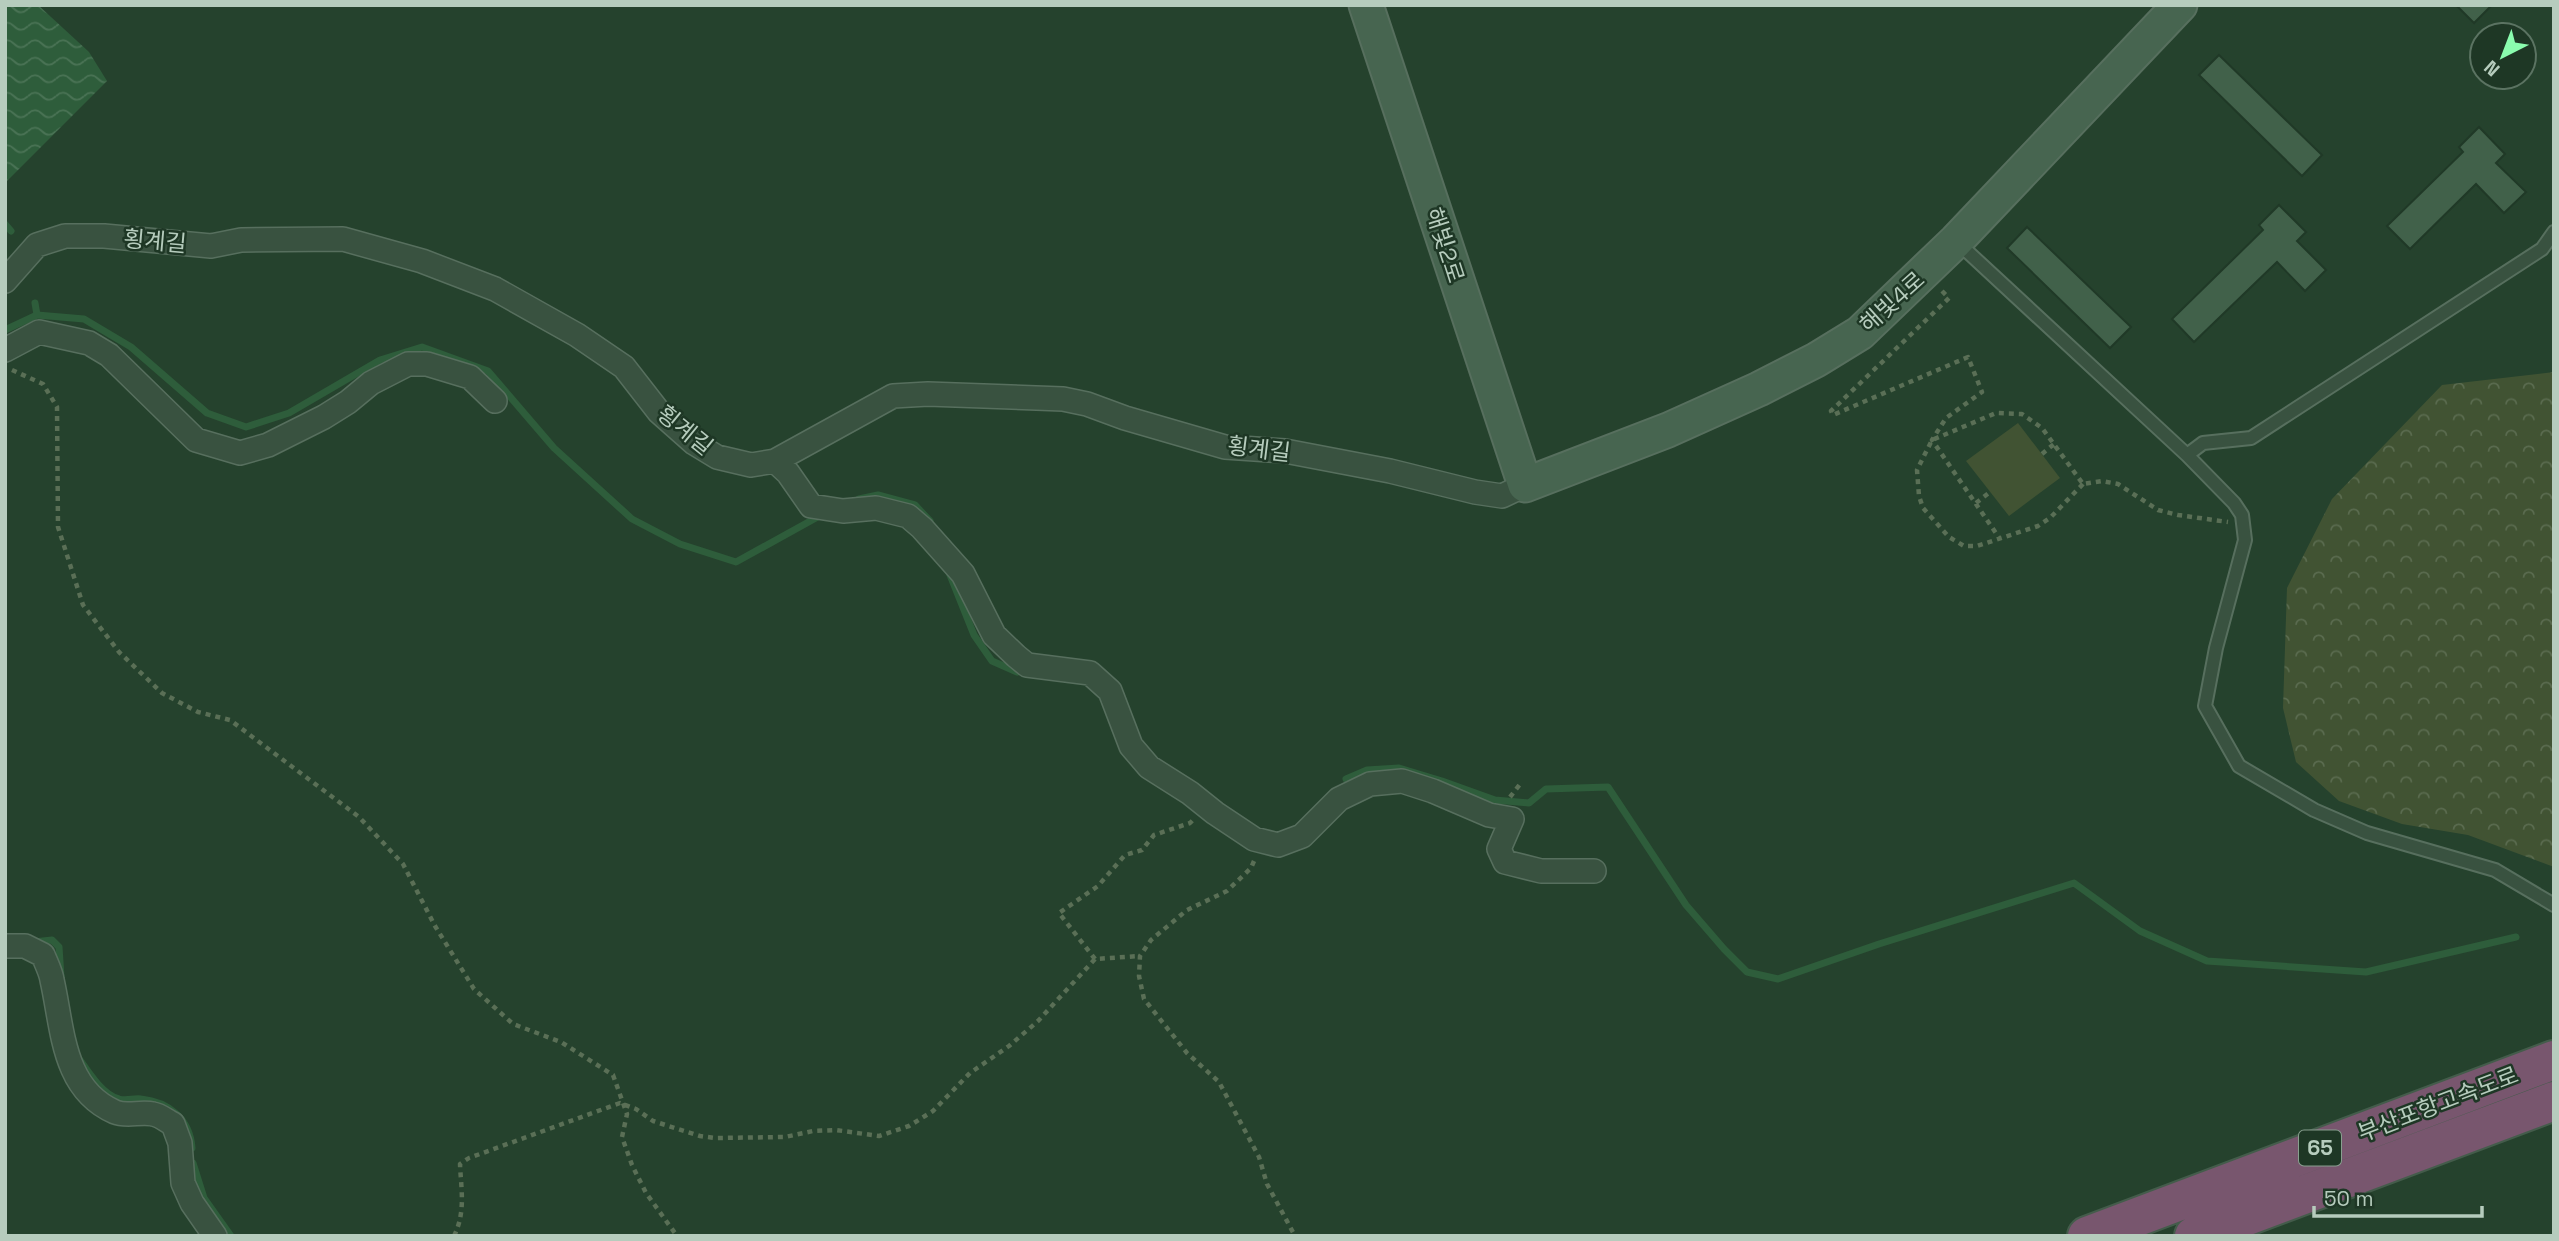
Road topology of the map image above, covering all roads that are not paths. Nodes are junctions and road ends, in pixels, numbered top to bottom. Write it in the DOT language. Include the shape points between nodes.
graph roads {
  1 [pos="1366,5"];
  2 [pos="2180,5"];
  3 [pos="2554,232"];
  4 [pos="1956,241"];
  5 [pos="5,281"];
  6 [pos="5,350"];
  7 [pos="495,401"];
  8 [pos="2187,455"];
  9 [pos="775,461"];
  10 [pos="1525,485"];
  11 [pos="1594,871"];
  12 [pos="2554,905"];
  13 [pos="5,946"];
  14 [pos="2554,1060"];
  15 [pos="2554,1101"];
  16 [pos="215,1236"];
  17 [pos="2087,1236"];
  18 [pos="2194,1236"];
  1 -- 10 [label="street, 해빛2로"];
  2 -- 4 [label="street, 해빛4로"];
  3 -- 8 [label="lane" via="2542,249 2251,438 2203,443"];
  4 -- 8 [label="lane"];
  4 -- 10 [label="street, 해빛4로" via="1860,332 1816,360 1668,430"];
  5 -- 9 [label="street, 횡계길" via="37,245 65,236 211,246 241,240 343,239 422,261 495,289 624,367 659,412 694,443 717,457 751,465"];
  6 -- 7 [label="street" via="40,332 89,343 109,355 196,440 240,453 268,445 324,417 371,383 408,364 427,364 471,377"];
  8 -- 12 [label="lane" via="2242,515 2245,540 2205,706 2239,766 2345,824 2495,870"];
  9 -- 10 [label="street, 횡계길" via="894,396 928,394 1063,399 1225,447 1284,451 1502,496"];
  9 -- 11 [label="street" via="811,506 876,508 908,516 963,574 1001,642 1027,665 1090,673 1110,691 1131,746 1149,767 1254,839 1278,845 1302,836 1339,799 1370,784 1402,781 1489,815 1512,819 1499,849 1505,862 1541,871"];
  13 -- 16 [label="street" via="25,946 43,955 70,1066 91,1094 117,1113 154,1114 173,1124 180,1143 183,1183"];
  14 -- 17 [label="highway, 부산포항고속도로 / 65"];
  15 -- 18 [label="highway, 부산포항고속도로 / 65"];
}
